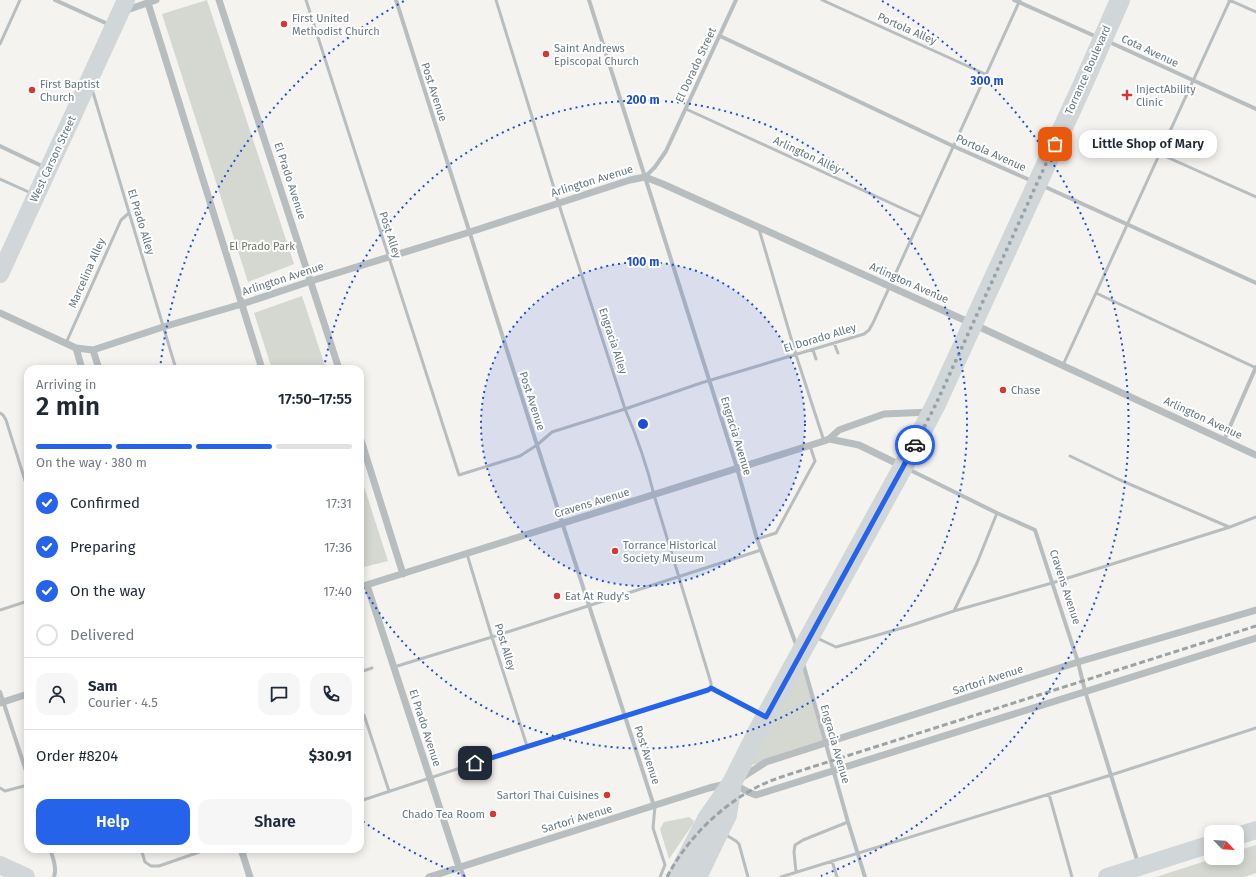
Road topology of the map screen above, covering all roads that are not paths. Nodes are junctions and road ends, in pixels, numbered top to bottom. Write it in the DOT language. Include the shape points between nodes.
graph roads {
  1 [pos="20,0"];
  2 [pos="55,0"];
  3 [pos="156,0"];
  4 [pos="219,0"];
  5 [pos="306,0"];
  6 [pos="396,0"];
  7 [pos="496,0"];
  8 [pos="589,0"];
  9 [pos="736,0"];
  10 [pos="822,0"];
  11 [pos="1014,0"];
  12 [pos="1120,0"];
  13 [pos="1230,0"];
  14 [pos="1019,1"];
  15 [pos="148,3"];
  16 [pos="120,12"];
  17 [pos="1256,12"];
  18 [pos="720,36"];
  19 [pos="1103,39"];
  20 [pos="0,44"];
  21 [pos="986,74"];
  22 [pos="89,79"];
  23 [pos="1193,81"];
  24 [pos="686,109"];
  25 [pos="1256,110"];
  26 [pos="0,146"];
  27 [pos="953,146"];
  28 [pos="1160,154"];
  29 [pos="48,169"];
  30 [pos="645,177"];
  31 [pos="0,179"];
  32 [pos="1036,183"];
  33 [pos="36,195"];
  34 [pos="1256,197"];
  35 [pos="559,203"];
  36 [pos="129,213"];
  37 [pos="921,217"];
  38 [pos="1128,224"];
  39 [pos="758,227"];
  40 [pos="470,232"];
  41 [pos="388,258"];
  42 [pos="0,274"];
  43 [pos="311,281"];
  44 [pos="1256,283"];
  45 [pos="890,286"];
  46 [pos="1096,293"];
  47 [pos="242,304"];
  48 [pos="0,313"];
  49 [pos="973,324"];
  50 [pos="163,328"];
  51 [pos="66,343"];
  52 [pos="834,343"];
  53 [pos="76,348"];
  54 [pos="93,350"];
  55 [pos="813,350"];
  56 [pos="838,353"];
  57 [pos="796,355"];
  58 [pos="816,359"];
  59 [pos="81,365"];
  60 [pos="98,365"];
  61 [pos="175,365"];
  62 [pos="261,365"];
  63 [pos="338,365"];
  64 [pos="1063,365"];
  65 [pos="1256,367"];
  66 [pos="709,381"];
  67 [pos="625,409"];
  68 [pos="932,412"];
  69 [pos="0,413"];
  70 [pos="827,440"];
  71 [pos="1224,440"];
  72 [pos="537,445"];
  73 [pos="810,446"];
  74 [pos="364,450"];
  75 [pos="1256,454"];
  76 [pos="1070,456"];
  77 [pos="903,467"];
  78 [pos="737,468"];
  79 [pos="459,475"];
  80 [pos="24,477"];
  81 [pos="654,495"];
  82 [pos="998,514"];
  83 [pos="1256,517"];
  84 [pos="562,524"];
  85 [pos="1230,527"];
  86 [pos="758,539"];
  87 [pos="761,550"];
  88 [pos="467,554"];
  89 [pos="403,574"];
  90 [pos="678,576"];
  91 [pos="1052,583"];
  92 [pos="364,586"];
  93 [pos="364,589"];
  94 [pos="24,602"];
  95 [pos="589,606"];
  96 [pos="0,610"];
  97 [pos="1256,610"];
  98 [pos="954,611"];
  99 [pos="810,635"];
  100 [pos="492,637"];
  101 [pos="1256,638"];
  102 [pos="800,654"];
  103 [pos="1078,662"];
  104 [pos="394,667"];
  105 [pos="372,668"];
  106 [pos="364,671"];
  107 [pos="711,688"];
  108 [pos="1085,691"];
  109 [pos="0,692"];
  110 [pos="24,695"];
  111 [pos="2,702"];
  112 [pos="364,715"];
  113 [pos="625,716"];
  114 [pos="766,717"];
  115 [pos="1256,728"];
  116 [pos="825,744"];
  117 [pos="527,746"];
  118 [pos="24,765"];
  119 [pos="834,771"];
  120 [pos="1111,775"];
  121 [pos="430,778"];
  122 [pos="732,783"];
  123 [pos="24,786"];
  124 [pos="0,788"];
  125 [pos="389,791"];
  126 [pos="1049,794"];
  127 [pos="364,800"];
  128 [pos="655,806"];
  129 [pos="848,822"];
  130 [pos="1256,830"];
  131 [pos="719,832"];
  132 [pos="1244,834"];
  133 [pos="1204,846"];
  134 [pos="51,853"];
  135 [pos="142,853"];
  136 [pos="196,853"];
  137 [pos="242,853"];
  138 [pos="858,853"];
  139 [pos="832,861"];
  140 [pos="0,865"];
  141 [pos="459,867"];
  142 [pos="1139,867"];
  143 [pos="796,872"];
  144 [pos="26,877"];
  145 [pos="54,877"];
  146 [pos="250,877"];
  147 [pos="429,877"];
  148 [pos="464,877"];
  149 [pos="660,877"];
  150 [pos="677,877"];
  151 [pos="697,877"];
  152 [pos="748,877"];
  153 [pos="781,877"];
  154 [pos="837,877"];
  155 [pos="865,877"];
  156 [pos="1072,877"];
  157 [pos="1107,877"];
  1 -- 20 [label="lane"];
  2 -- 16 [label="street"];
  3 -- 15 [label="street"];
  4 -- 43 [label="street, El Prado Avenue"];
  5 -- 41 [label="lane, Post Alley"];
  6 -- 40 [label="street, Post Avenue"];
  7 -- 35 [label="lane, Engracia Alley"];
  8 -- 30 [label="street, Engracia Avenue"];
  9 -- 18 [label="street, El Dorado Street"];
  10 -- 21 [label="lane, Portola Alley"];
  11 -- 14 [label="street, Cota Avenue"];
  12 -- 19 [label="main road, Torrance Boulevard"];
  13 -- 17 [label="lane"];
  13 -- 23 [label="lane"];
  14 -- 19 [label="street, Cota Avenue"];
  14 -- 21 [label="lane, El Dorado Alley"];
  15 -- 16 [label="street"];
  15 -- 47 [label="street"];
  16 -- 22 [label="main road, West Carson Street"];
  18 -- 24 [label="street, El Dorado Street"];
  18 -- 27 [label="street, Portola Avenue"];
  19 -- 23 [label="street, Cota Avenue"];
  19 -- 32 [label="main road, Torrance Boulevard"];
  21 -- 27 [label="lane, El Dorado Alley"];
  22 -- 29 [label="main road, West Carson Street"];
  22 -- 36 [label="lane, El Prado Alley"];
  23 -- 25 [label="street, Cota Avenue"];
  23 -- 28 [label="lane"];
  24 -- 30 [label="street, El Dorado Street" via="666,151 656,167"];
  24 -- 37 [label="lane, Arlington Alley"];
  26 -- 29 [label="street"];
  27 -- 32 [label="street, Portola Avenue"];
  27 -- 37 [label="lane, El Dorado Alley"];
  28 -- 34 [label="lane"];
  28 -- 38 [label="lane"];
  29 -- 33 [label="main road, West Carson Street"];
  30 -- 35 [label="street, Arlington Avenue"];
  30 -- 39 [label="street, Arlington Avenue"];
  30 -- 66 [label="street, Engracia Avenue"];
  31 -- 33 [label="lane"];
  32 -- 38 [label="street, Portola Avenue"];
  32 -- 49 [label="main road, Torrance Boulevard"];
  33 -- 42 [label="main road, West Carson Street"];
  35 -- 40 [label="street, Arlington Avenue"];
  35 -- 67 [label="lane, Engracia Alley"];
  36 -- 50 [label="lane, El Prado Alley"];
  36 -- 51 [label="lane, Marcelina Alley" via="121,220"];
  37 -- 45 [label="lane, El Dorado Alley"];
  38 -- 44 [label="street, Portola Avenue"];
  38 -- 46 [label="lane"];
  39 -- 45 [label="street, Arlington Avenue"];
  39 -- 57 [label="lane"];
  40 -- 41 [label="street, Arlington Avenue"];
  40 -- 72 [label="street, Post Avenue"];
  41 -- 43 [label="street, Arlington Avenue"];
  41 -- 79 [label="lane, Post Alley"];
  43 -- 47 [label="street, Arlington Avenue"];
  43 -- 63 [label="street, El Prado Avenue"];
  45 -- 49 [label="street, Arlington Avenue"];
  45 -- 52 [label="lane, El Dorado Alley" via="869,330 864,334"];
  46 -- 64 [label="lane"];
  46 -- 65 [label="lane"];
  47 -- 50 [label="street, Arlington Avenue"];
  47 -- 62 [label="street"];
  48 -- 51 [label="street, Arlington Avenue"];
  49 -- 64 [label="street, Arlington Avenue"];
  49 -- 68 [label="main road, Torrance Boulevard"];
  50 -- 54 [label="street, Arlington Avenue"];
  50 -- 61 [label="lane, El Prado Alley"];
  51 -- 53 [label="street, Arlington Avenue"];
  52 -- 55 [label="lane, El Dorado Alley"];
  52 -- 56 [label="lane"];
  53 -- 54 [label="street, Arlington Avenue"];
  53 -- 59 [label="street"];
  54 -- 60 [label="street"];
  55 -- 57 [label="lane, El Dorado Alley"];
  55 -- 58 [label="lane"];
  57 -- 66 [label="lane, El Dorado Alley"];
  57 -- 70 [label="lane"];
  64 -- 71 [label="street, Arlington Avenue"];
  65 -- 71 [label="street"];
  66 -- 67 [label="lane, El Dorado Alley"];
  66 -- 78 [label="street, Engracia Avenue"];
  67 -- 72 [label="lane, El Dorado Alley" via="550,433"];
  67 -- 81 [label="lane, Engracia Alley"];
  68 -- 70 [label="street, Cravens Avenue" via="884,414 839,430"];
  68 -- 77 [label="main road, Torrance Boulevard"];
  69 -- 80 [label="lane" via="6,420"];
  70 -- 73 [label="street, Cravens Avenue"];
  70 -- 77 [label="street, Cravens Avenue" via="859,445"];
  71 -- 75 [label="street, Arlington Avenue"];
  72 -- 79 [label="lane, El Dorado Alley" via="520,456"];
  72 -- 84 [label="street, Post Avenue"];
  73 -- 78 [label="street, Cravens Avenue"];
  73 -- 86 [label="lane" via="815,461 776,533"];
  74 -- 89 [label="street"];
  76 -- 85 [label="lane"];
  77 -- 82 [label="street, Cravens Avenue"];
  77 -- 99 [label="main road, Torrance Boulevard"];
  78 -- 81 [label="street, Cravens Avenue"];
  78 -- 86 [label="street, Engracia Avenue"];
  81 -- 84 [label="street, Cravens Avenue"];
  81 -- 90 [label="lane, Engracia Alley"];
  82 -- 91 [label="street, Cravens Avenue" via="1035,530"];
  82 -- 98 [label="lane"];
  83 -- 85 [label="lane"];
  84 -- 88 [label="street, Cravens Avenue"];
  84 -- 95 [label="street, Post Avenue"];
  85 -- 91 [label="lane"];
  86 -- 87 [label="street, Engracia Avenue"];
  87 -- 90 [label="lane"];
  87 -- 102 [label="street, Engracia Avenue"];
  88 -- 89 [label="street, Cravens Avenue"];
  88 -- 100 [label="lane, Post Alley"];
  89 -- 92 [label="street, Cravens Avenue"];
  90 -- 95 [label="lane"];
  90 -- 107 [label="lane, Engracia Alley"];
  91 -- 98 [label="lane"];
  91 -- 103 [label="street, Cravens Avenue"];
  93 -- 104 [label="street, El Prado Avenue"];
  94 -- 96 [label="lane"];
  95 -- 100 [label="lane"];
  95 -- 113 [label="street, Post Avenue"];
  97 -- 103 [label="street, Sartori Avenue"];
  98 -- 99 [label="lane" via="836,647"];
  99 -- 102 [label="main road, Torrance Boulevard"];
  100 -- 104 [label="lane"];
  100 -- 117 [label="lane, Post Alley"];
  101 -- 108 [label="street"];
  102 -- 114 [label="main road, Torrance Boulevard"];
  102 -- 116 [label="street, Engracia Avenue"];
  103 -- 108 [label="street, Cravens Avenue"];
  103 -- 116 [label="street, Sartori Avenue"];
  104 -- 121 [label="street, El Prado Avenue"];
  105 -- 106 [label="lane"];
  107 -- 113 [label="lane"];
  107 -- 114 [label="lane"];
  108 -- 119 [label="street"];
  108 -- 120 [label="street, Cravens Avenue"];
  109 -- 111 [label="street"];
  110 -- 111 [label="street"];
  111 -- 118 [label="street"];
  112 -- 125 [label="lane"];
  113 -- 117 [label="lane"];
  113 -- 128 [label="street, Post Avenue"];
  114 -- 122 [label="main road, Torrance Boulevard"];
  115 -- 120 [label="lane"];
  116 -- 119 [label="street, Engracia Avenue"];
  116 -- 122 [label="street, Sartori Avenue" via="766,762"];
  117 -- 121 [label="lane"];
  119 -- 122 [label="street" via="756,795"];
  119 -- 129 [label="street, Engracia Avenue"];
  120 -- 126 [label="lane"];
  120 -- 142 [label="street, Cravens Avenue"];
  121 -- 125 [label="lane"];
  121 -- 141 [label="street, El Prado Avenue"];
  122 -- 128 [label="street, Sartori Avenue"];
  122 -- 131 [label="main road, Torrance Boulevard" via="727,815"];
  122 -- 150 [label="main road, Torrance Boulevard" via="707,819"];
  123 -- 124 [label="lane" via="5,791"];
  125 -- 127 [label="lane"];
  126 -- 138 [label="lane"];
  126 -- 156 [label="lane"];
  128 -- 141 [label="street, Sartori Avenue"];
  128 -- 149 [label="lane" via="653,828 664,865"];
  129 -- 138 [label="street, Engracia Avenue"];
  129 -- 143 [label="lane" via="795,844"];
  130 -- 132 [label="main road"];
  131 -- 151 [label="main road, Torrance Boulevard"];
  131 -- 152 [label="lane" via="739,844"];
  133 -- 142 [label="main road"];
  134 -- 145 [label="street"];
  135 -- 136 [label="lane" via="145,862 151,866"];
  137 -- 146 [label="street"];
  138 -- 139 [label="lane"];
  138 -- 155 [label="street, Engracia Avenue"];
  139 -- 143 [label="lane"];
  139 -- 154 [label="lane"];
  140 -- 144 [label="main road"];
  141 -- 147 [label="street, Sartori Avenue"];
  141 -- 148 [label="street, El Prado Avenue"];
  142 -- 157 [label="main road"];
  143 -- 153 [label="lane"];
}
